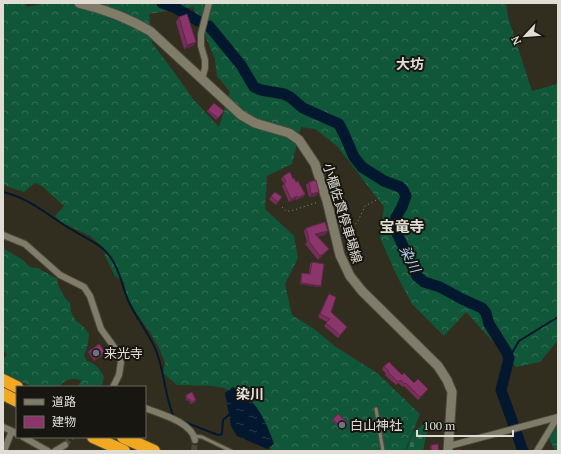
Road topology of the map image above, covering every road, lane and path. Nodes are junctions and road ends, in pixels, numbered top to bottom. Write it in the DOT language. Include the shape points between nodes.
graph roads {
  1 [pos="79,3"];
  2 [pos="209,3"];
  3 [pos="202,79"];
  4 [pos="380,198"];
  5 [pos="327,201"];
  6 [pos="282,207"];
  7 [pos="334,226"];
  8 [pos="3,236"];
  9 [pos="3,380"];
  10 [pos="16,386"];
  11 [pos="114,386"];
  12 [pos="3,394"];
  13 [pos="16,400"];
  14 [pos="146,408"];
  15 [pos="376,409"];
  16 [pos="557,418"];
  17 [pos="3,427"];
  18 [pos="16,433"];
  19 [pos="25,438"];
  20 [pos="94,438"];
  21 [pos="125,438"];
  22 [pos="195,438"];
  23 [pos="65,445"];
  24 [pos="448,448"];
  25 [pos="4,451"];
  26 [pos="48,451"];
  27 [pos="55,451"];
  28 [pos="124,451"];
  29 [pos="154,451"];
  30 [pos="231,451"];
  31 [pos="383,451"];
  32 [pos="537,451"];
  1 -- 3 [label="main road, 小櫃佐貫停車場線" via="100,8 150,32"];
  2 -- 3 [label="street" via="201,34 205,60"];
  3 -- 5 [label="main road, 小櫃佐貫停車場線" via="241,115 255,123 289,133 299,140 315,164"];
  4 -- 7 [label="path" via="365,206 357,223 352,226"];
  5 -- 6 [label="path" via="291,211 286,211"];
  5 -- 7 [label="main road, 小櫃佐貫停車場線"];
  7 -- 24 [label="main road, 小櫃佐貫停車場線" via="340,255 350,276 438,366 447,380 452,392"];
  8 -- 11 [label="street" via="25,244 60,275 84,287 90,296 101,329 117,351 121,362"];
  9 -- 10 [label="highway"];
  12 -- 13 [label="highway"];
  14 -- 22 [label="street" via="184,425"];
  15 -- 31 [label="lane"];
  16 -- 24 [label="street"];
  16 -- 32 [label="street"];
  17 -- 18 [label="street"];
  18 -- 25 [label="street" via="11,433"];
  19 -- 26 [label="street"];
  20 -- 28 [label="highway"];
  21 -- 29 [label="highway"];
  22 -- 30 [label="lane" via="202,437"];
  23 -- 27 [label="street"];
}
